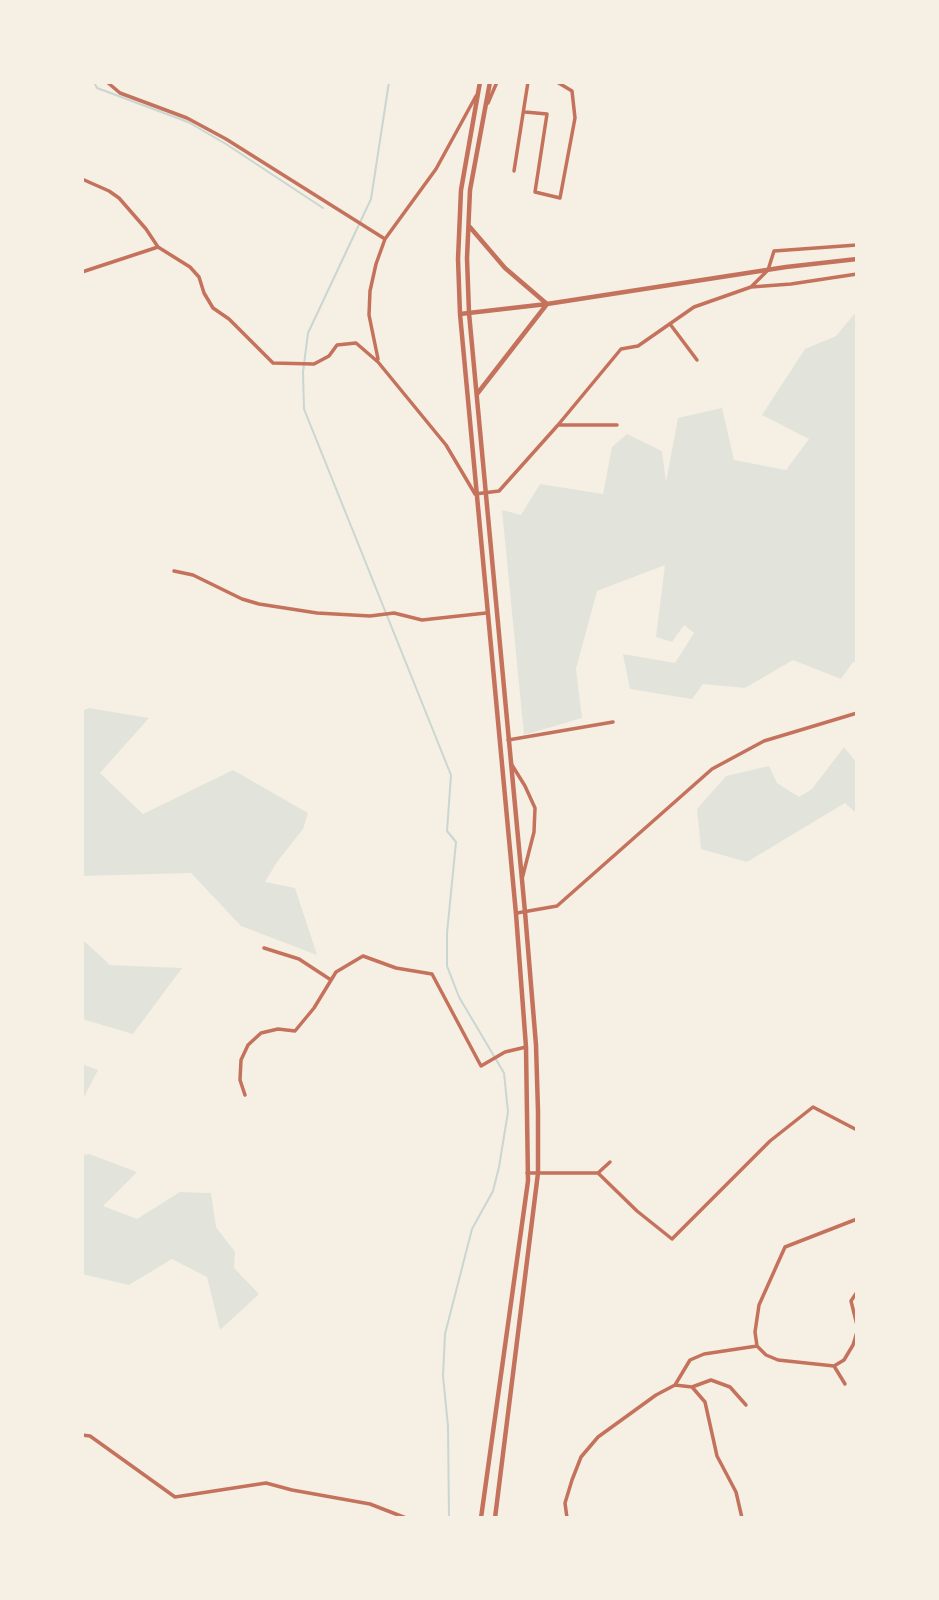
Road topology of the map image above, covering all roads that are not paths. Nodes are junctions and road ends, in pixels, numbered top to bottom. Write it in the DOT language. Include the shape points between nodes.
graph roads {
  1 [pos="107,82"];
  2 [pos="480,82"];
  3 [pos="490,82"];
  4 [pos="497,82"];
  5 [pos="528,82"];
  6 [pos="557,82"];
  7 [pos="477,95"];
  8 [pos="485,108"];
  9 [pos="525,112"];
  10 [pos="514,171"];
  11 [pos="82,179"];
  12 [pos="468,226"];
  13 [pos="385,239"];
  14 [pos="857,245"];
  15 [pos="158,247"];
  16 [pos="857,259"];
  17 [pos="768,270"];
  18 [pos="82,272"];
  19 [pos="857,274"];
  20 [pos="751,287"];
  21 [pos="547,304"];
  22 [pos="469,313"];
  23 [pos="460,314"];
  24 [pos="670,324"];
  25 [pos="697,360"];
  26 [pos="378,362"];
  27 [pos="477,394"];
  28 [pos="558,425"];
  29 [pos="617,425"];
  30 [pos="485,493"];
  31 [pos="475,494"];
  32 [pos="174,570"];
  33 [pos="486,613"];
  34 [pos="857,713"];
  35 [pos="612,722"];
  36 [pos="508,740"];
  37 [pos="511,764"];
  38 [pos="522,881"];
  39 [pos="525,912"];
  40 [pos="516,914"];
  41 [pos="264,948"];
  42 [pos="331,980"];
  43 [pos="526,1046"];
  44 [pos="245,1095"];
  45 [pos="857,1130"];
  46 [pos="610,1161"];
  47 [pos="527,1173"];
  48 [pos="538,1173"];
  49 [pos="598,1173"];
  50 [pos="857,1219"];
  51 [pos="857,1292"];
  52 [pos="857,1325"];
  53 [pos="857,1332"];
  54 [pos="757,1346"];
  55 [pos="834,1366"];
  56 [pos="845,1384"];
  57 [pos="676,1385"];
  58 [pos="692,1387"];
  59 [pos="746,1405"];
  60 [pos="82,1436"];
  61 [pos="406,1518"];
  62 [pos="481,1518"];
  63 [pos="495,1518"];
  64 [pos="568,1518"];
  65 [pos="742,1518"];
  1 -- 13 [label="street" via="120,93 187,118 226,139"];
  2 -- 7 [label="street"];
  3 -- 8 [label="street"];
  4 -- 8 [label="street"];
  5 -- 9 [label="street"];
  6 -- 9 [label="street" via="572,91 576,118 560,198 535,192 547,114"];
  7 -- 13 [label="street" via="436,169"];
  7 -- 23 [label="street" via="461,190"];
  8 -- 12 [label="street"];
  9 -- 10 [label="street"];
  11 -- 15 [label="street" via="119,198"];
  12 -- 21 [label="street" via="505,268"];
  12 -- 22 [label="street"];
  13 -- 26 [label="street" via="370,291 369,315"];
  14 -- 17 [label="street" via="774,251"];
  15 -- 18 [label="street"];
  15 -- 26 [label="street" via="190,267 214,308 273,363 307,365 329,356 337,345 356,343"];
  16 -- 17 [label="street"];
  17 -- 20 [label="street"];
  17 -- 21 [label="street"];
  19 -- 20 [label="street"];
  20 -- 24 [label="street" via="694,307"];
  21 -- 22 [label="street"];
  21 -- 27 [label="street"];
  22 -- 23 [label="street"];
  22 -- 27 [label="street"];
  23 -- 31 [label="street"];
  24 -- 25 [label="street"];
  24 -- 28 [label="street" via="638,346 621,349"];
  26 -- 31 [label="street" via="446,445"];
  27 -- 30 [label="street"];
  28 -- 29 [label="street"];
  28 -- 30 [label="street" via="499,491"];
  30 -- 31 [label="street"];
  30 -- 36 [label="street"];
  31 -- 33 [label="street"];
  32 -- 33 [label="street" via="242,599 317,613 394,612 422,620"];
  33 -- 40 [label="street"];
  34 -- 39 [label="street" via="764,741 712,769 557,906"];
  35 -- 36 [label="street"];
  36 -- 37 [label="street"];
  37 -- 38 [label="street"];
  37 -- 38 [label="street" via="535,808"];
  38 -- 39 [label="street"];
  39 -- 40 [label="street"];
  39 -- 48 [label="street" via="536,1045"];
  40 -- 43 [label="street"];
  41 -- 42 [label="street" via="299,959"];
  42 -- 43 [label="street" via="363,956 432,974 481,1066"];
  42 -- 44 [label="street" via="295,1031 261,1033 248,1045 241,1060"];
  43 -- 47 [label="street"];
  45 -- 49 [label="street" via="813,1107 770,1141 672,1239"];
  46 -- 49 [label="street"];
  47 -- 48 [label="street"];
  47 -- 62 [label="street"];
  48 -- 49 [label="street"];
  48 -- 63 [label="street"];
  50 -- 54 [label="street" via="785,1247 759,1305"];
  51 -- 52 [label="street" via="851,1301"];
  53 -- 55 [label="street" via="844,1360"];
  54 -- 55 [label="street" via="778,1360"];
  54 -- 57 [label="street" via="690,1360"];
  55 -- 56 [label="street"];
  57 -- 58 [label="street"];
  57 -- 64 [label="street" via="598,1437 581,1457 565,1503"];
  58 -- 59 [label="street" via="711,1380 730,1387"];
  58 -- 65 [label="street" via="705,1402 717,1455 736,1492"];
  60 -- 61 [label="street" via="90,1436 175,1497 266,1483 370,1504"];
}
